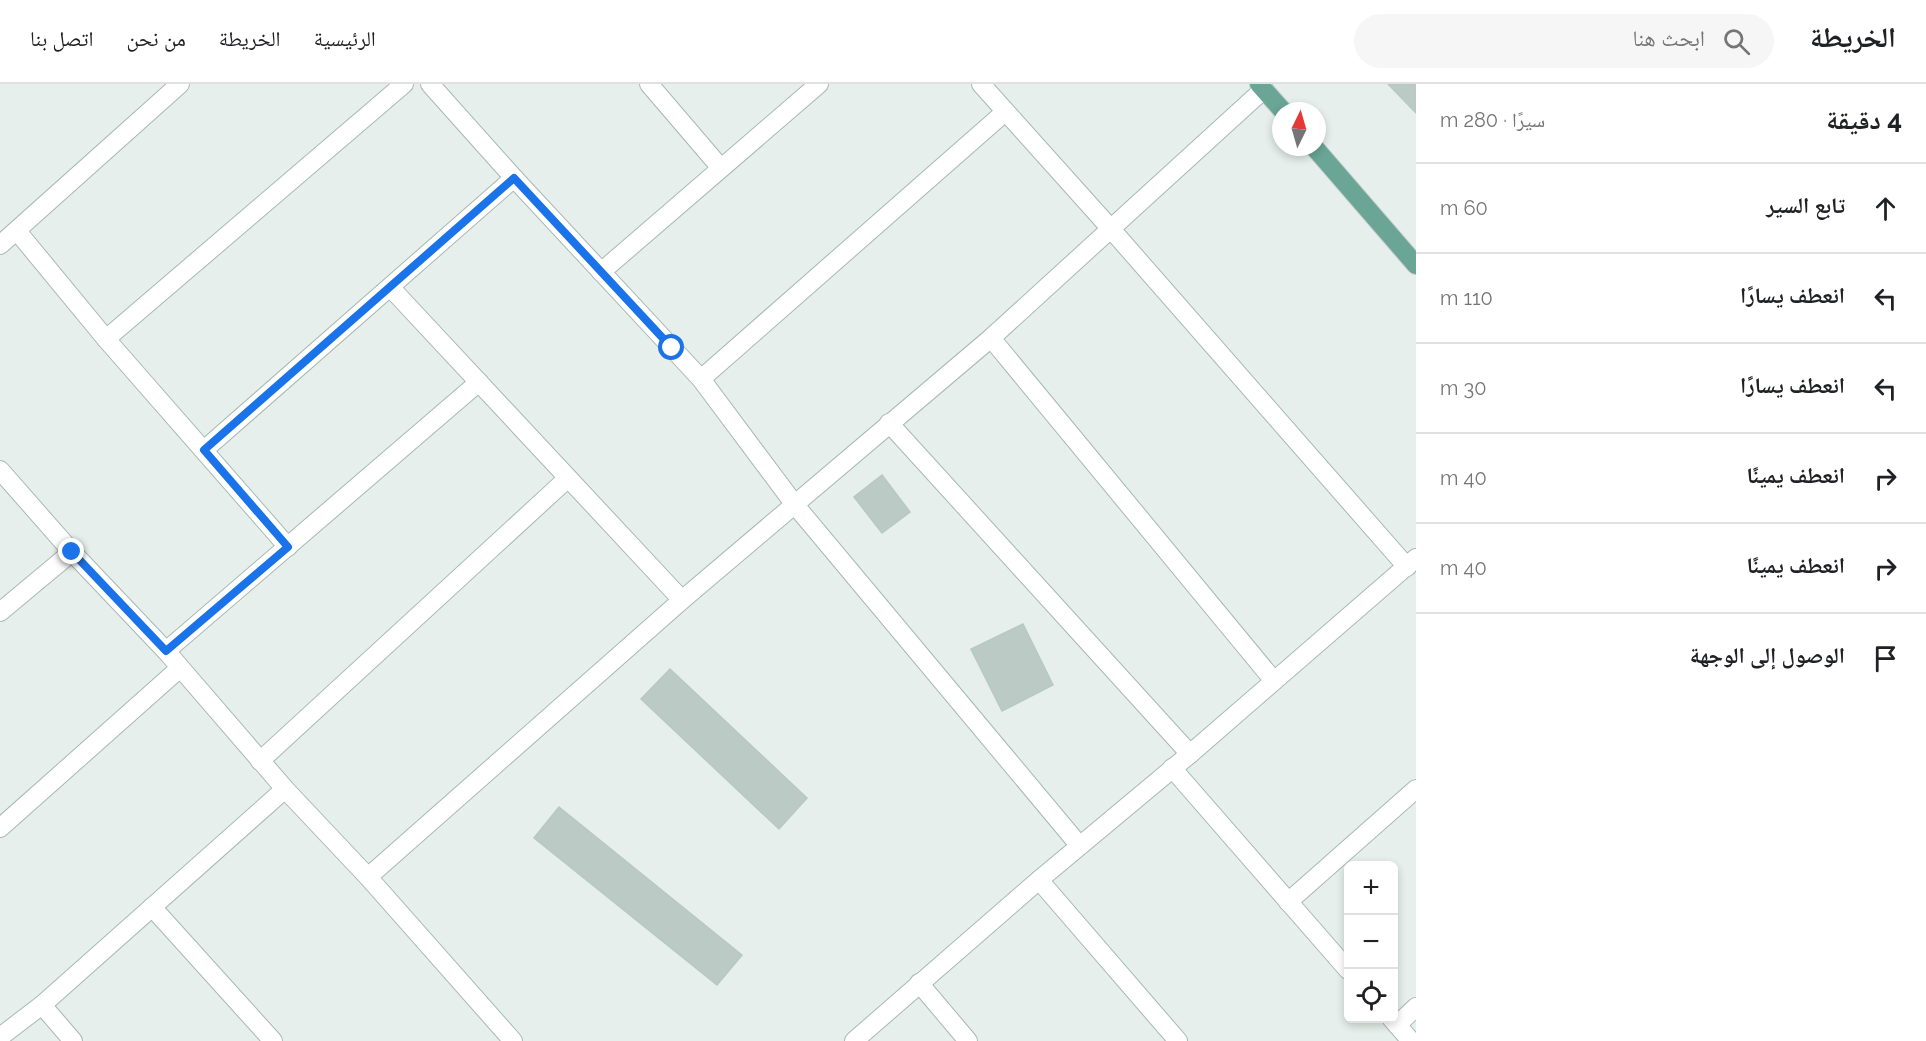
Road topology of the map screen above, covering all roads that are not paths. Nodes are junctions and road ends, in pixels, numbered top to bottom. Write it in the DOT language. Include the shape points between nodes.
graph roads {
  1 [pos="180,84"];
  2 [pos="404,84"];
  3 [pos="430,84"];
  4 [pos="649,84"];
  5 [pos="819,84"];
  6 [pos="981,84"];
  7 [pos="1262,87"];
  8 [pos="1275,102"];
  9 [pos="1005,112"];
  10 [pos="1322,156"];
  11 [pos="720,167"];
  12 [pos="514,178"];
  13 [pos="1111,229"];
  14 [pos="16,231"];
  15 [pos="0,245"];
  16 [pos="1416,265"];
  17 [pos="601,272"];
  18 [pos="390,286"];
  19 [pos="991,338"];
  20 [pos="106,339"];
  21 [pos="701,379"];
  22 [pos="479,382"];
  23 [pos="889,423"];
  24 [pos="204,450"];
  25 [pos="0,470"];
  26 [pos="568,478"];
  27 [pos="795,505"];
  28 [pos="288,547"];
  29 [pos="72,552"];
  30 [pos="1412,562"];
  31 [pos="682,600"];
  32 [pos="0,612"];
  33 [pos="166,651"];
  34 [pos="180,668"];
  35 [pos="1274,681"];
  36 [pos="1190,754"];
  37 [pos="260,761"];
  38 [pos="1172,768"];
  39 [pos="285,789"];
  40 [pos="1416,789"];
  41 [pos="0,828"];
  42 [pos="1079,845"];
  43 [pos="369,877"];
  44 [pos="1039,880"];
  45 [pos="1288,902"];
  46 [pos="152,907"];
  47 [pos="1347,969"];
  48 [pos="920,983"];
  49 [pos="42,1005"];
  50 [pos="1416,1007"];
  51 [pos="1398,1019"];
  52 [pos="1395,1023"];
  53 [pos="0,1037"];
  54 [pos="73,1041"];
  55 [pos="273,1041"];
  56 [pos="513,1041"];
  57 [pos="854,1041"];
  58 [pos="968,1041"];
  59 [pos="1178,1041"];
  60 [pos="1411,1041"];
  1 -- 14 [label="street"];
  2 -- 20 [label="street"];
  3 -- 12 [label="street"];
  4 -- 11 [label="street"];
  5 -- 11 [label="street"];
  6 -- 9 [label="street"];
  7 -- 8 [label="main road"];
  7 -- 13 [label="street"];
  9 -- 13 [label="street"];
  9 -- 21 [label="street"];
  10 -- 16 [label="main road"];
  11 -- 17 [label="street"];
  12 -- 17 [label="street"];
  12 -- 18 [label="street"];
  13 -- 19 [label="street"];
  13 -- 30 [label="street"];
  14 -- 15 [label="street"];
  14 -- 20 [label="street"];
  17 -- 21 [label="street"];
  18 -- 22 [label="street"];
  18 -- 24 [label="street"];
  19 -- 23 [label="street"];
  19 -- 35 [label="street"];
  20 -- 24 [label="street"];
  21 -- 27 [label="street"];
  22 -- 26 [label="street"];
  22 -- 28 [label="street"];
  23 -- 27 [label="street"];
  23 -- 36 [label="street"];
  24 -- 28 [label="street"];
  25 -- 29 [label="street"];
  26 -- 31 [label="street"];
  26 -- 37 [label="street"];
  27 -- 31 [label="street"];
  27 -- 42 [label="street"];
  28 -- 33 [label="street"];
  29 -- 32 [label="street"];
  29 -- 33 [label="street"];
  30 -- 35 [label="street"];
  31 -- 43 [label="street"];
  33 -- 34 [label="street"];
  34 -- 37 [label="street"];
  34 -- 41 [label="street"];
  35 -- 36 [label="street"];
  36 -- 38 [label="street"];
  37 -- 39 [label="street"];
  38 -- 42 [label="street"];
  38 -- 45 [label="street"];
  39 -- 43 [label="street"];
  39 -- 46 [label="street"];
  40 -- 45 [label="street"];
  42 -- 44 [label="street"];
  43 -- 56 [label="street"];
  44 -- 48 [label="street"];
  44 -- 59 [label="street"];
  45 -- 47 [label="street"];
  46 -- 49 [label="street"];
  46 -- 55 [label="street"];
  48 -- 57 [label="street"];
  48 -- 58 [label="street"];
  49 -- 53 [label="street"];
  49 -- 54 [label="street"];
  50 -- 51 [label="street"];
  52 -- 60 [label="street"];
}
